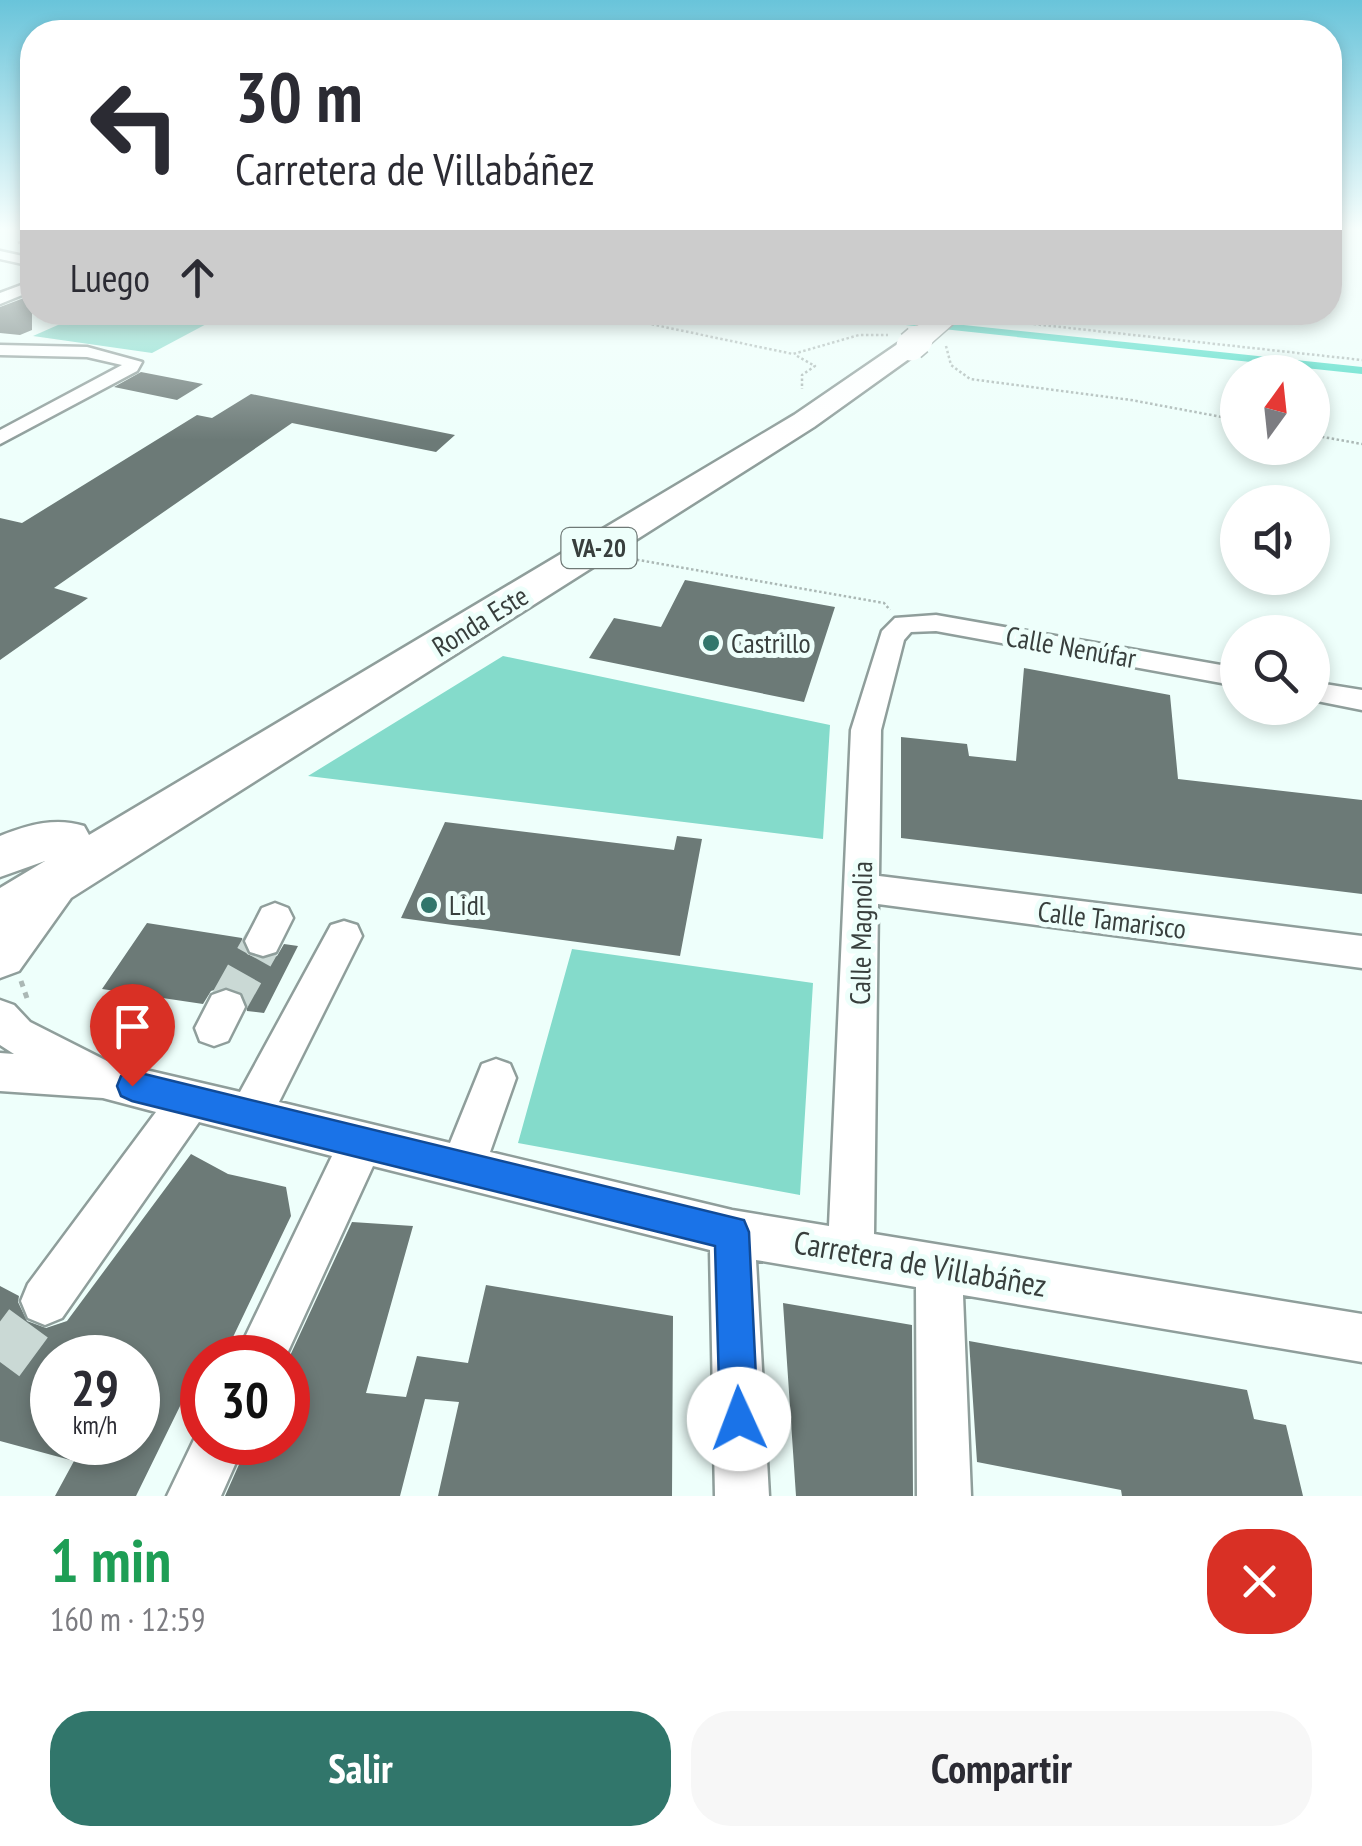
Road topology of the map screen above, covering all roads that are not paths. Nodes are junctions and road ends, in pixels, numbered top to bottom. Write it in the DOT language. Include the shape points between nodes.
graph roads {
  1 [pos="914,325"];
  2 [pos="930,325"];
  3 [pos="899,345"];
  4 [pos="22,349"];
  5 [pos="0,350"];
  6 [pos="0,359"];
  7 [pos="0,438"];
  8 [pos="904,624"];
  9 [pos="1220,674"];
  10 [pos="1330,694"];
  11 [pos="1362,700"];
  12 [pos="0,857"];
  13 [pos="62,860"];
  14 [pos="0,879"];
  15 [pos="863,888"];
  16 [pos="0,914"];
  17 [pos="344,936"];
  18 [pos="1362,952"];
  19 [pos="0,954"];
  20 [pos="0,1017"];
  21 [pos="0,1072"];
  22 [pos="496,1078"];
  23 [pos="103,1079"];
  24 [pos="190,1100"];
  25 [pos="250,1114"];
  26 [pos="362,1142"];
  27 [pos="463,1166"];
  28 [pos="732,1232"];
  29 [pos="851,1251"];
  30 [pos="939,1267"];
  31 [pos="46,1301"];
  32 [pos="271,1335"];
  33 [pos="1362,1338"];
  34 [pos="208,1465"];
  35 [pos="194,1496"];
  36 [pos="742,1496"];
  37 [pos="944,1496"];
  1 -- 3 [label="highway, Ronda Este / VA-20"];
  2 -- 3 [label="highway, Ronda Este / VA-20, bridge"];
  3 -- 13 [label="highway, Ronda Este / VA-20" via="804,422"];
  4 -- 5 [label="street"];
  4 -- 6 [label="street"];
  4 -- 7 [label="street" via="106,356 132,367"];
  8 -- 9 [label="street, Calle Nenúfar" via="936,623"];
  8 -- 15 [label="street, Calle Magnolia" via="891,636 866,730"];
  10 -- 11 [label="street"];
  12 -- 13 [label="highway" via="35,843"];
  13 -- 14 [label="highway, Ronda Este / VA-20"];
  13 -- 16 [label="highway, Ronda Este / VA-20"];
  13 -- 19 [label="highway"];
  15 -- 18 [label="street, Calle Tamarisco"];
  15 -- 29 [label="street, Calle Magnolia"];
  17 -- 25 [label="street"];
  20 -- 23 [label="street" via="16,1035"];
  21 -- 23 [label="street"];
  22 -- 27 [label="street"];
  23 -- 24 [label="street, Carretera de Villabáñez"];
  24 -- 25 [label="street, Carretera de Villabáñez"];
  24 -- 31 [label="street"];
  25 -- 26 [label="street, Carretera de Villabáñez"];
  26 -- 27 [label="street, Carretera de Villabáñez"];
  26 -- 32 [label="street"];
  27 -- 28 [label="street, Carretera de Villabáñez"];
  28 -- 29 [label="street, Carretera de Villabáñez"];
  28 -- 36 [label="street"];
  29 -- 30 [label="street, Carretera de Villabáñez"];
  30 -- 33 [label="street, Carretera de Villabáñez"];
  30 -- 37 [label="street"];
  34 -- 35 [label="street"];
}
